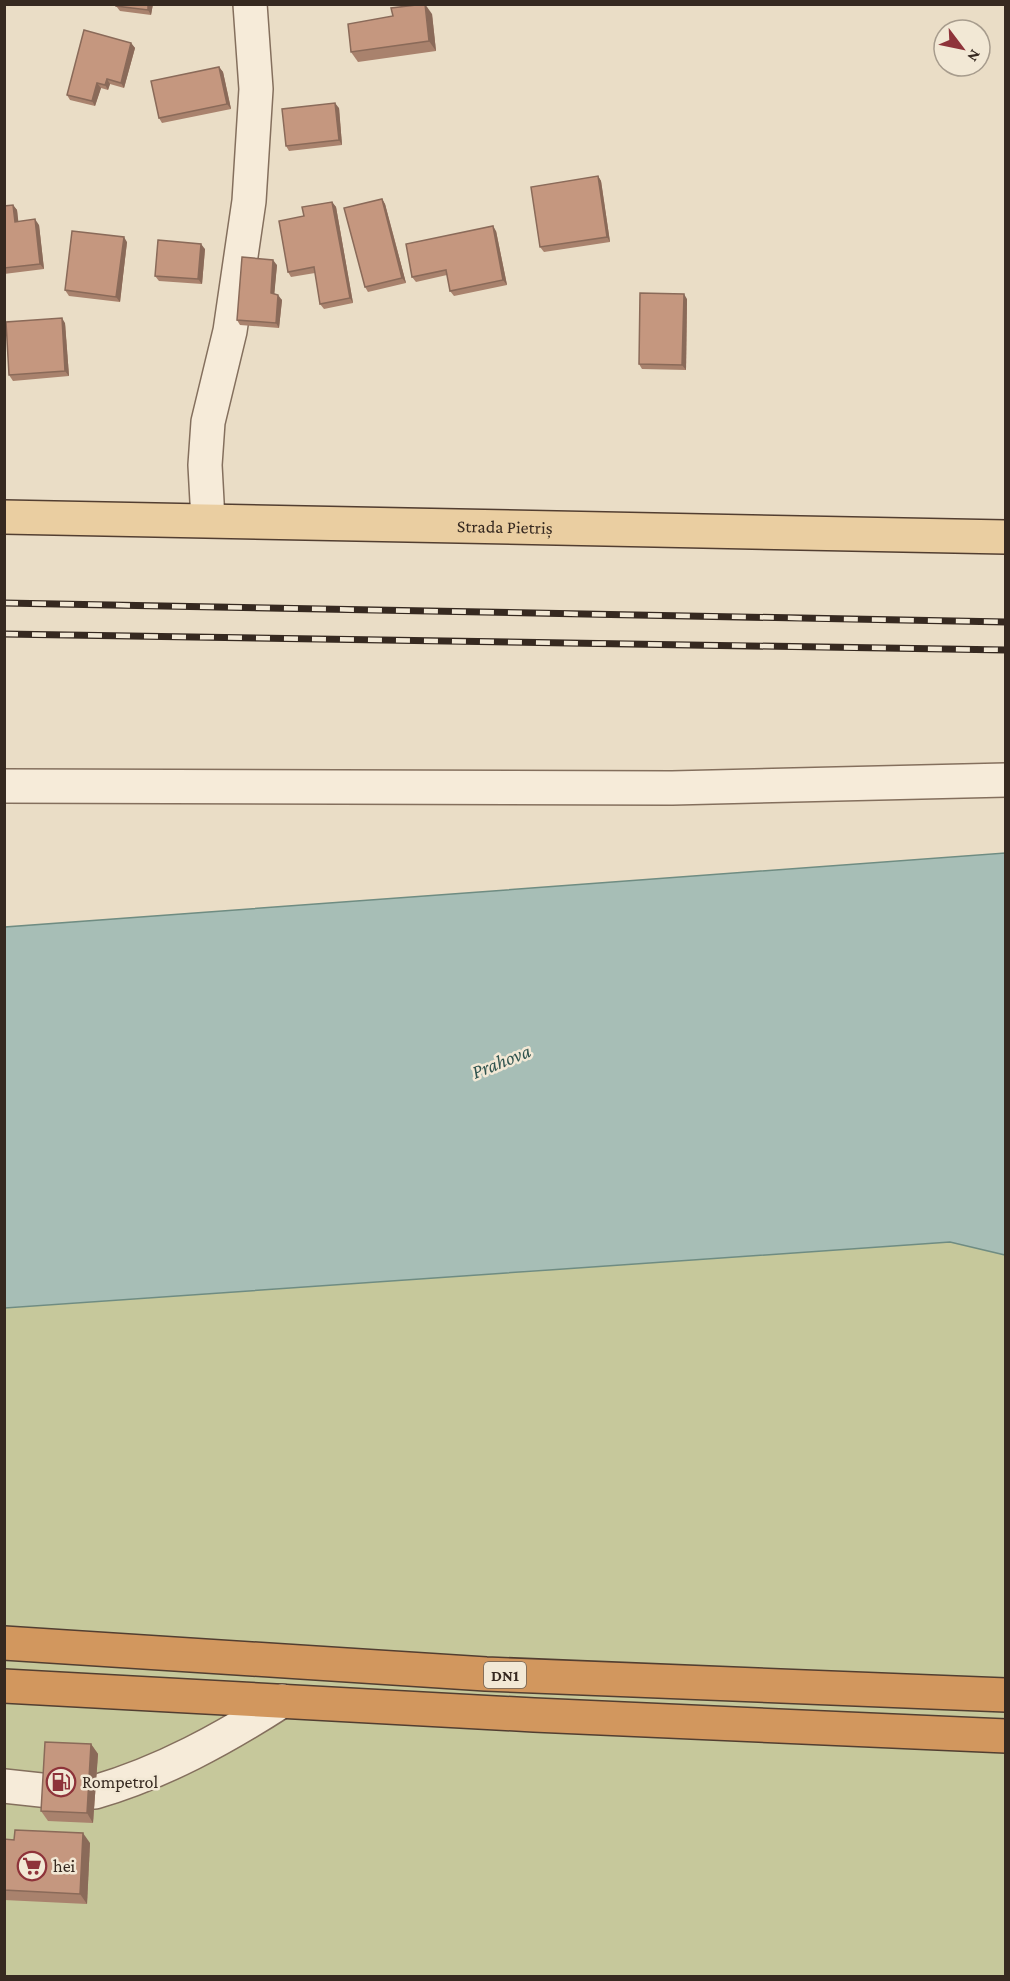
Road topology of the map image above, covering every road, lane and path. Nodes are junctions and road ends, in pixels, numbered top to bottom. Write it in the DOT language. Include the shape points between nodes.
graph roads {
  1 [pos="250,4"];
  2 [pos="4,516"];
  3 [pos="208,520"];
  4 [pos="1005,537"];
  5 [pos="1005,780"];
  6 [pos="4,786"];
  7 [pos="4,1643"];
  8 [pos="4,1686"];
  9 [pos="1005,1695"];
  10 [pos="282,1701"];
  11 [pos="1005,1736"];
  12 [pos="4,1786"];
  13 [pos="50,1791"];
  14 [pos="95,1792"];
  1 -- 3 [label="street" via="256,89 249,201 230,331 208,422 204,465"];
  2 -- 3 [label="main road, Strada Pietriș"];
  3 -- 4 [label="main road, Strada Pietriș"];
  5 -- 6 [label="street" via="672,788"];
  7 -- 9 [label="highway, DN1" via="486,1674"];
  8 -- 10 [label="highway, DN1"];
  10 -- 11 [label="highway, DN1"];
  10 -- 14 [label="street" via="234,1733 152,1773"];
  12 -- 13 [label="street"];
}
